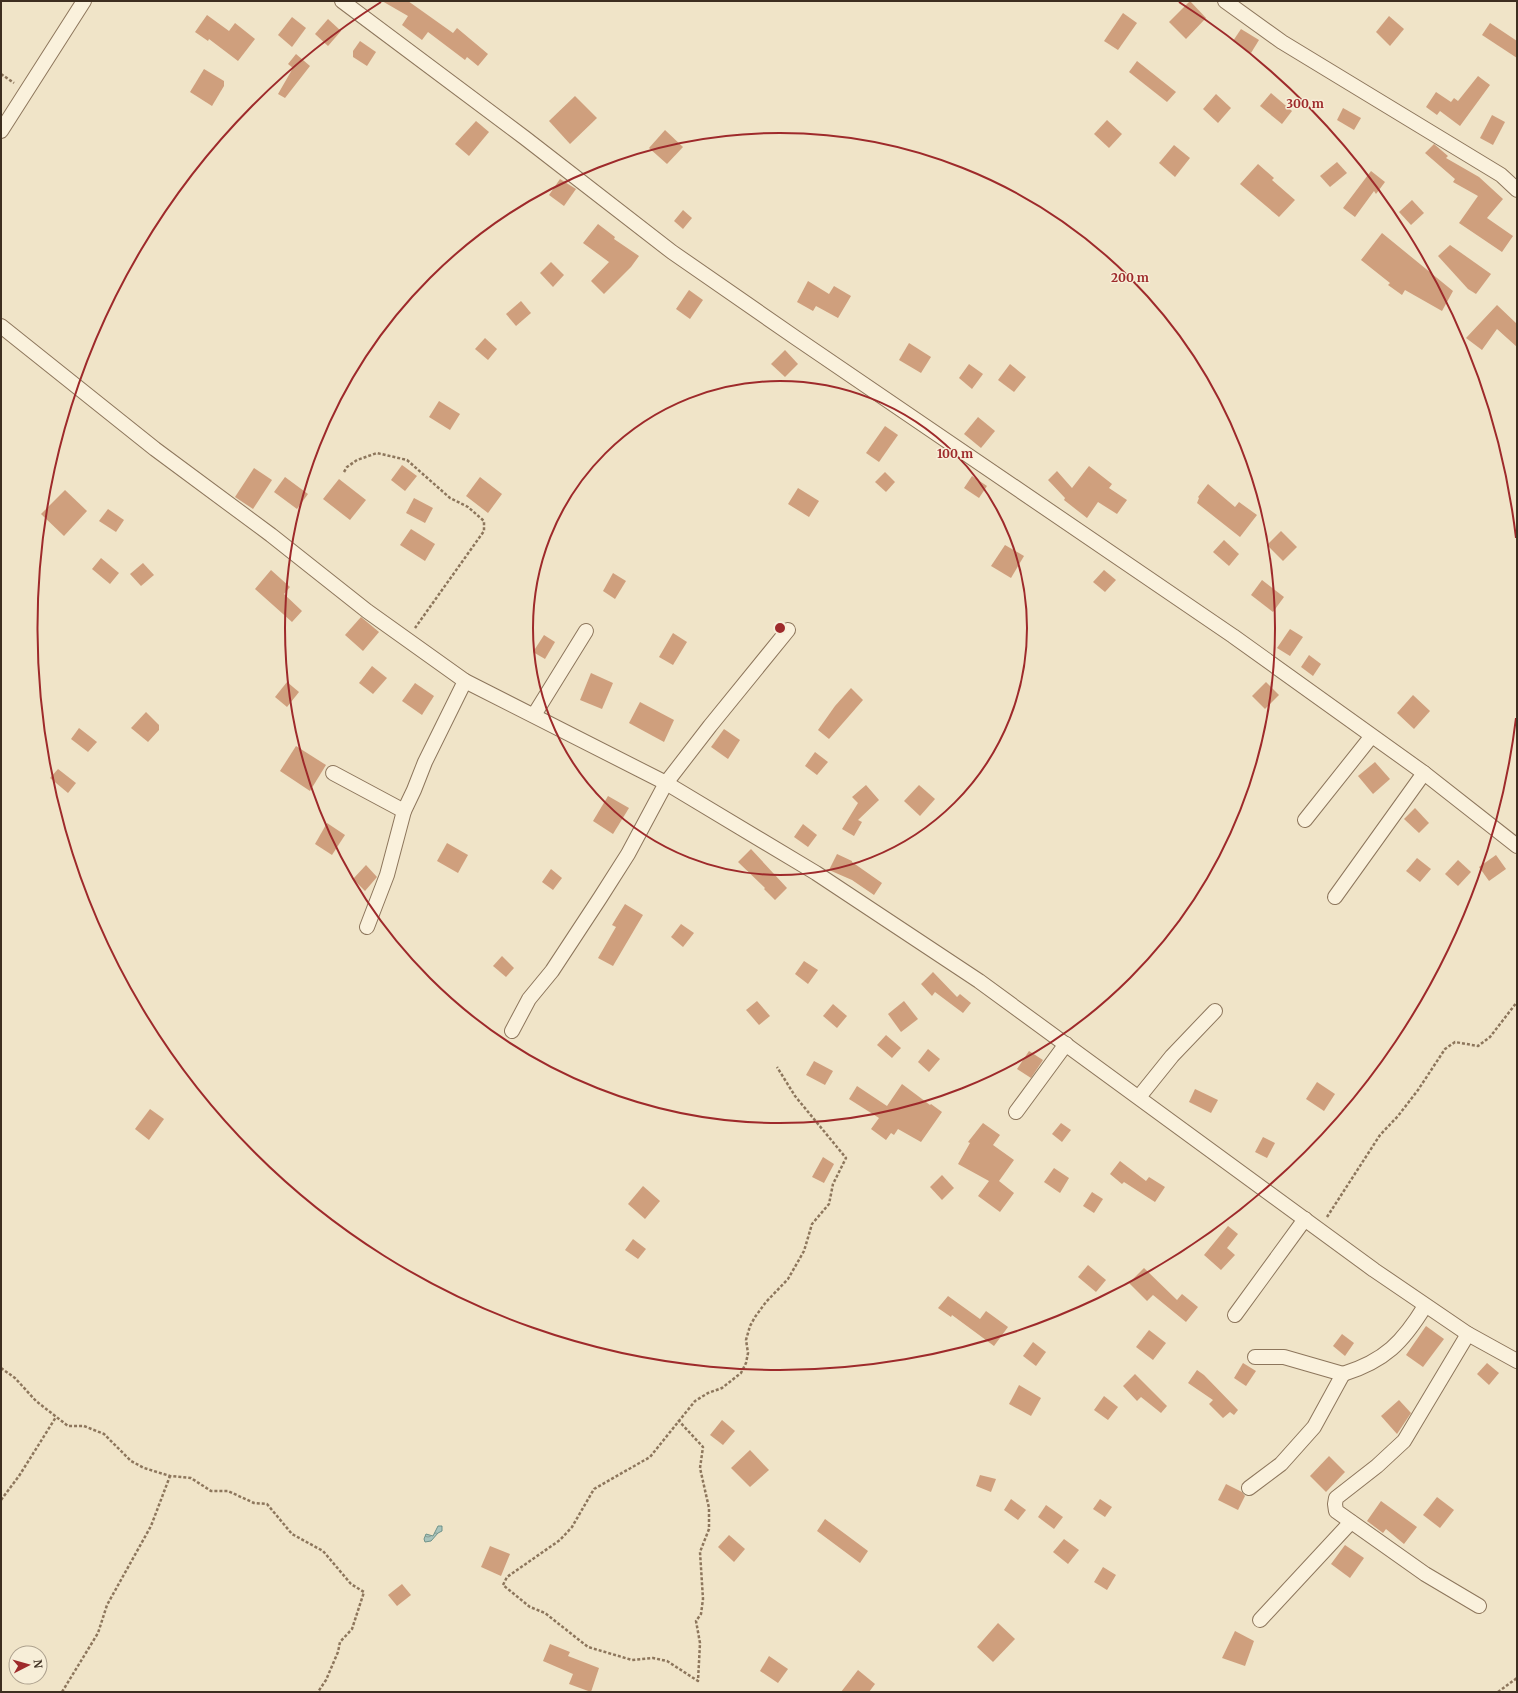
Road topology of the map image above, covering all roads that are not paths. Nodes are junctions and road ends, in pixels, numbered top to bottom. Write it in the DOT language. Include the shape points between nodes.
graph roads {
  1 [pos="84,1"];
  2 [pos="342,1"];
  3 [pos="1225,1"];
  4 [pos="1,131"];
  5 [pos="1517,190"];
  6 [pos="1,326"];
  7 [pos="788,630"];
  8 [pos="586,631"];
  9 [pos="465,681"];
  10 [pos="534,715"];
  11 [pos="1371,736"];
  12 [pos="333,773"];
  13 [pos="1424,773"];
  14 [pos="666,783"];
  15 [pos="404,811"];
  16 [pos="1305,820"];
  17 [pos="1517,846"];
  18 [pos="1335,897"];
  19 [pos="367,928"];
  20 [pos="1215,1011"];
  21 [pos="512,1031"];
  22 [pos="1066,1044"];
  23 [pos="1139,1097"];
  24 [pos="1016,1112"];
  25 [pos="1305,1219"];
  26 [pos="1425,1306"];
  27 [pos="1235,1315"];
  28 [pos="1468,1334"];
  29 [pos="1255,1357"];
  30 [pos="1517,1361"];
  31 [pos="1343,1374"];
  32 [pos="1249,1488"];
  33 [pos="1351,1522"];
  34 [pos="1479,1606"];
  35 [pos="1260,1620"];
  1 -- 4 [label="street"];
  2 -- 11 [label="street" via="672,252 1233,636"];
  3 -- 5 [label="street" via="1282,42 1501,175"];
  6 -- 9 [label="street" via="155,449 271,535 367,611"];
  7 -- 14 [label="street"];
  8 -- 10 [label="street"];
  9 -- 10 [label="street"];
  9 -- 15 [label="street" via="428,755"];
  10 -- 14 [label="street"];
  11 -- 13 [label="street"];
  11 -- 16 [label="street"];
  12 -- 15 [label="street"];
  13 -- 17 [label="street"];
  13 -- 18 [label="street"];
  14 -- 21 [label="street" via="628,854 552,971 529,999"];
  14 -- 22 [label="street" via="862,903 979,981"];
  15 -- 19 [label="street" via="387,875"];
  20 -- 23 [label="street" via="1172,1056"];
  22 -- 23 [label="street"];
  22 -- 24 [label="street"];
  23 -- 25 [label="street"];
  25 -- 26 [label="street"];
  25 -- 27 [label="street"];
  26 -- 28 [label="street"];
  26 -- 31 [label="street" via="1410,1331 1380,1359"];
  28 -- 30 [label="street"];
  28 -- 33 [label="street" via="1404,1441 1336,1498 1336,1511"];
  29 -- 31 [label="street" via="1284,1357"];
  31 -- 32 [label="street" via="1314,1427 1281,1464"];
  33 -- 34 [label="street" via="1425,1574"];
  33 -- 35 [label="street"];
}
